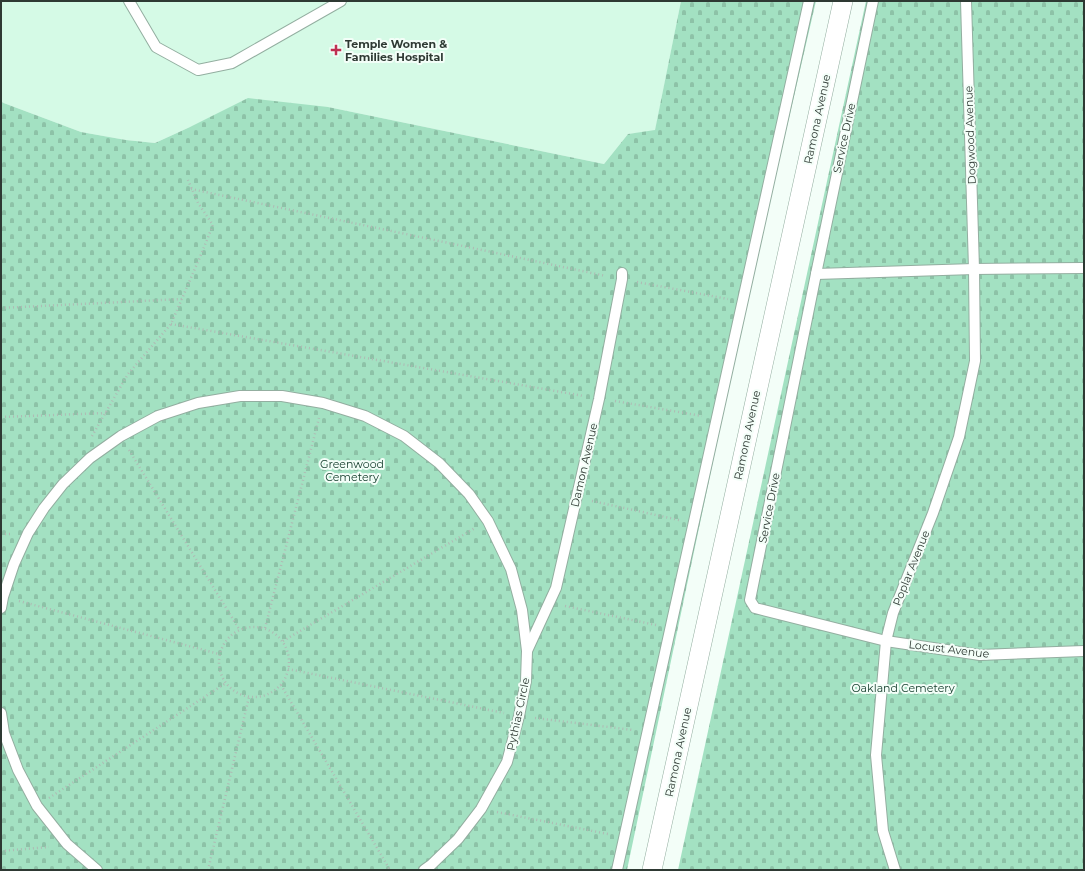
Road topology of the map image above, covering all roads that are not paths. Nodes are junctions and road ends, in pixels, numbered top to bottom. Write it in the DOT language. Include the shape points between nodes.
graph roads {
  1 [pos="129,1"];
  2 [pos="341,1"];
  3 [pos="808,1"];
  4 [pos="842,1"];
  5 [pos="873,1"];
  6 [pos="966,1"];
  7 [pos="1084,268"];
  8 [pos="974,269"];
  9 [pos="816,274"];
  10 [pos="622,276"];
  11 [pos="1,608"];
  12 [pos="886,641"];
  13 [pos="527,651"];
  14 [pos="1084,651"];
  15 [pos="1,713"];
  16 [pos="97,870"];
  17 [pos="424,870"];
  18 [pos="617,870"];
  19 [pos="652,870"];
  20 [pos="895,870"];
  1 -- 2 [label="lane" via="156,47 198,70 232,63"];
  3 -- 18 [label="lane"];
  4 -- 19 [label="street, Ramona Avenue"];
  5 -- 9 [label="lane, Service Drive"];
  6 -- 8 [label="lane, Dogwood Avenue"];
  7 -- 8 [label="lane"];
  8 -- 9 [label="lane"];
  8 -- 12 [label="lane, Poplar Avenue" via="975,361 959,437 933,513 893,613"];
  9 -- 12 [label="lane, Service Drive" via="750,600 755,608"];
  10 -- 13 [label="lane, Damon Avenue" via="599,399 556,588"];
  11 -- 13 [label="lane, Pythias Circle" via="14,564 28,533 63,484 90,458 121,436 158,416 198,403 240,396 282,396 323,402 365,416 404,436 439,463 469,494 488,521 511,569 522,610"];
  12 -- 14 [label="lane, Locust Avenue" via="980,655"];
  12 -- 20 [label="lane, Poplar Avenue" via="876,755 883,831"];
  13 -- 17 [label="lane, Pythias Circle" via="526,681 507,762 481,809 458,839"];
  15 -- 16 [label="lane" via="4,733 18,770 37,806 69,846"];
}
